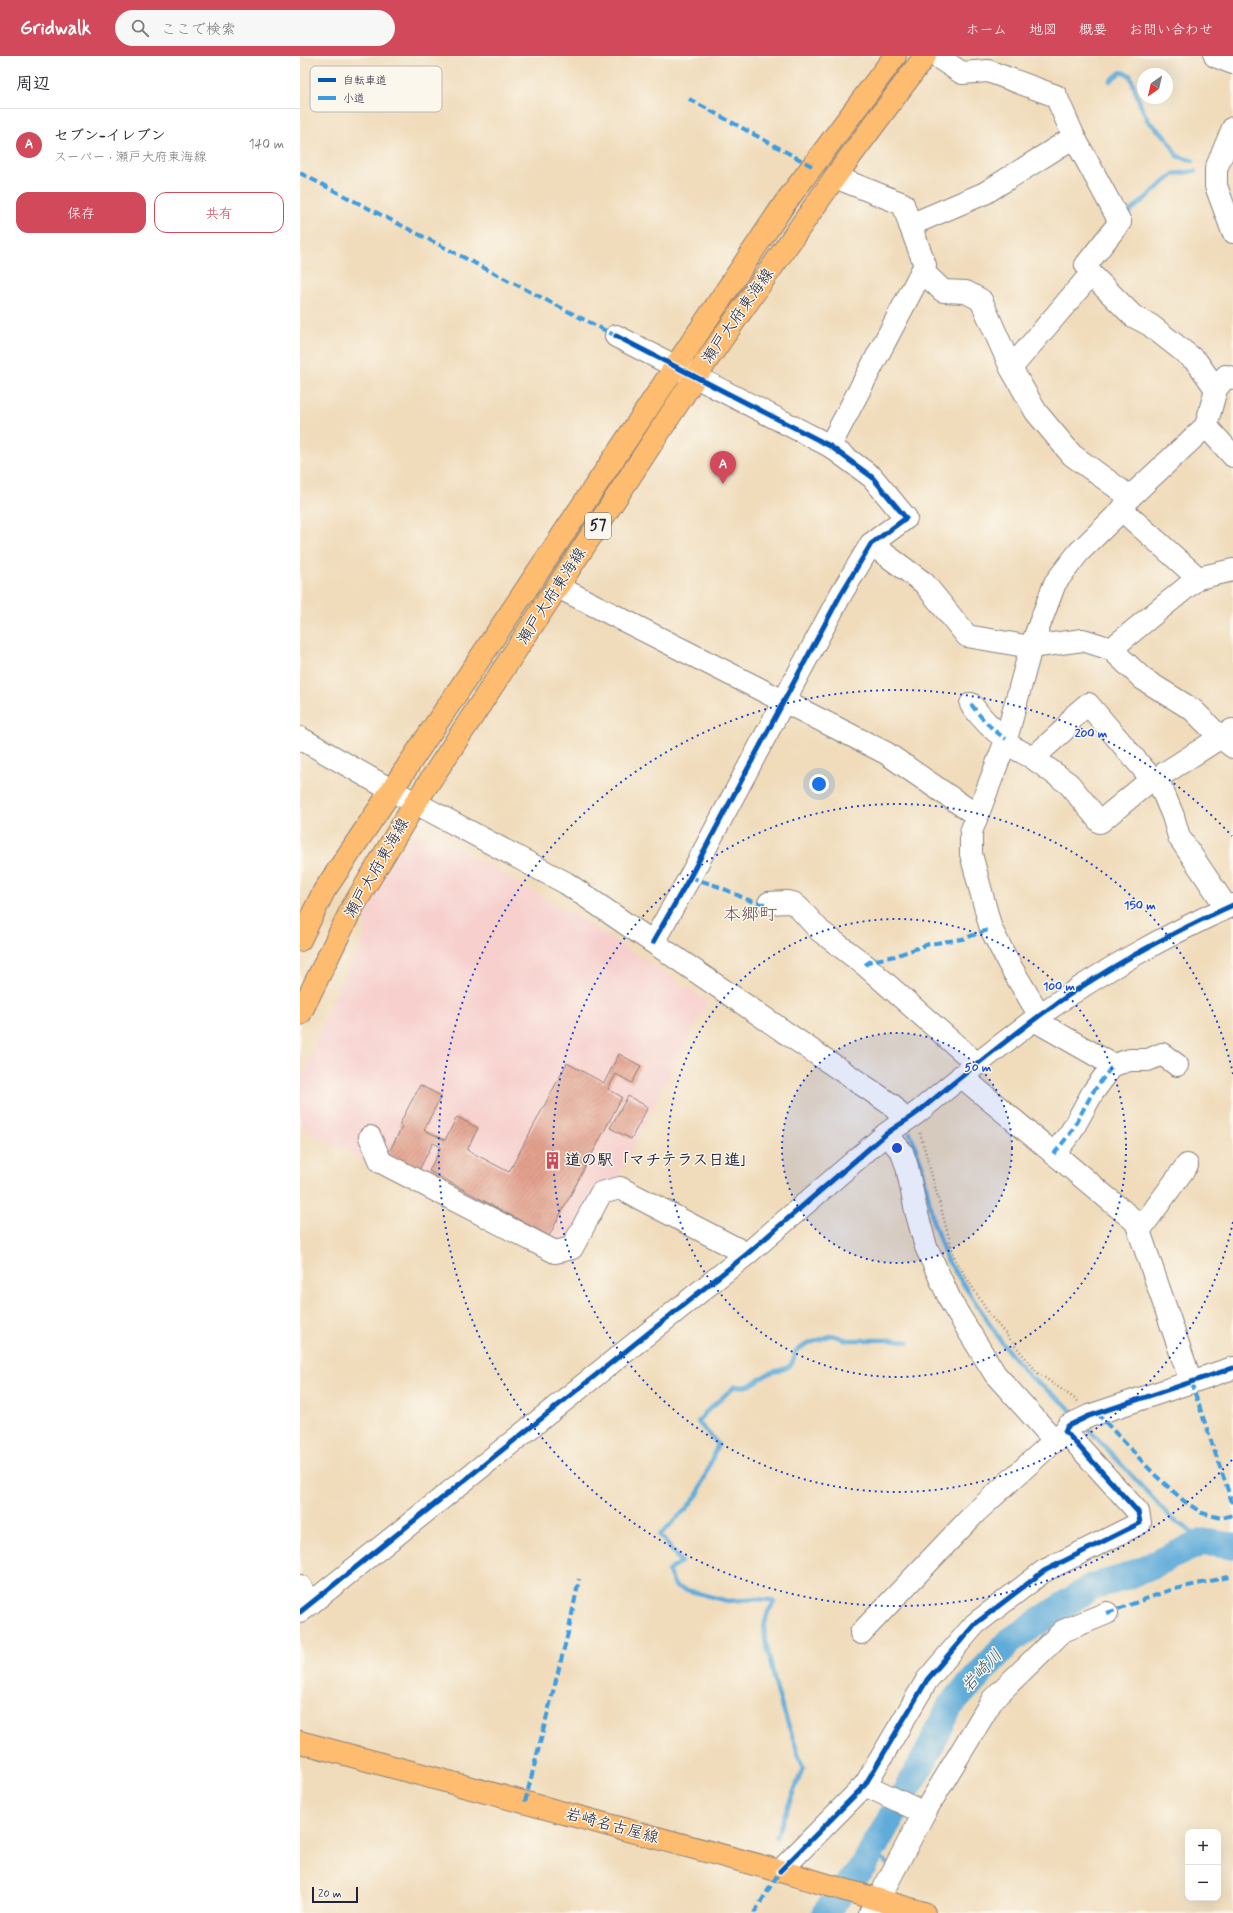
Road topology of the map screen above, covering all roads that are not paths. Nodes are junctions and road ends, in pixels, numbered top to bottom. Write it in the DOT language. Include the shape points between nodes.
graph roads {
  1 [pos="895,56"];
  2 [pos="925,56"];
  3 [pos="936,56"];
  4 [pos="1215,56"];
  5 [pos="1233,63"];
  6 [pos="1233,128"];
  7 [pos="1074,137"];
  8 [pos="835,177"];
  9 [pos="910,225"];
  10 [pos="1233,232"];
  11 [pos="922,271"];
  12 [pos="1091,274"];
  13 [pos="616,336"];
  14 [pos="675,366"];
  15 [pos="1011,368"];
  16 [pos="696,376"];
  17 [pos="1224,384"];
  18 [pos="1206,426"];
  19 [pos="830,446"];
  20 [pos="1233,456"];
  21 [pos="1126,504"];
  22 [pos="871,544"];
  23 [pos="1233,570"];
  24 [pos="1198,578"];
  25 [pos="558,587"];
  26 [pos="1031,647"];
  27 [pos="1111,650"];
  28 [pos="784,702"];
  29 [pos="971,704"];
  30 [pos="300,738"];
  31 [pos="1229,738"];
  32 [pos="1006,741"];
  33 [pos="1033,758"];
  34 [pos="1155,778"];
  35 [pos="391,790"];
  36 [pos="416,802"];
  37 [pos="976,815"];
  38 [pos="769,903"];
  39 [pos="1230,907"];
  40 [pos="300,940"];
  41 [pos="653,942"];
  42 [pos="300,1014"];
  43 [pos="1037,1018"];
  44 [pos="1113,1065"];
  45 [pos="1177,1065"];
  46 [pos="969,1070"];
  47 [pos="910,1117"];
  48 [pos="886,1134"];
  49 [pos="370,1137"];
  50 [pos="1054,1154"];
  51 [pos="1187,1165"];
  52 [pos="1139,1231"];
  53 [pos="747,1254"];
  54 [pos="1233,1368"];
  55 [pos="1191,1382"];
  56 [pos="1062,1433"];
  57 [pos="304,1600"];
  58 [pos="1107,1613"];
  59 [pos="860,1633"];
  60 [pos="300,1742"];
  61 [pos="867,1786"];
  62 [pos="921,1812"];
  63 [pos="785,1872"];
  64 [pos="874,1904"];
  65 [pos="924,1913"];
  1 -- 14 [label="main road, 瀬戸大府東海線 / 57" via="785,203"];
  2 -- 8 [label="main road, 瀬戸大府東海線 / 57"];
  3 -- 7 [label="street" via="962,73 988,71 1056,96"];
  4 -- 5 [label="street"];
  6 -- 10 [label="street" via="1216,169 1216,186"];
  7 -- 9 [label="street" via="986,193"];
  7 -- 12 [label="street" via="1120,222 1086,265"];
  8 -- 9 [label="street" via="903,204"];
  8 -- 16 [label="main road, 瀬戸大府東海線 / 57"];
  9 -- 11 [label="street" via="925,265"];
  11 -- 15 [label="street" via="943,291 966,292 981,300"];
  11 -- 19 [label="street"];
  12 -- 15 [label="street"];
  12 -- 17 [label="street" via="1134,316 1150,325"];
  13 -- 14 [label="street"];
  14 -- 16 [label="street"];
  14 -- 35 [label="main road, 瀬戸大府東海線 / 57"];
  15 -- 21 [label="street" via="1036,412 1072,455"];
  16 -- 19 [label="street"];
  16 -- 25 [label="main road, 瀬戸大府東海線 / 57"];
  17 -- 18 [label="street"];
  18 -- 20 [label="street"];
  18 -- 21 [label="street"];
  19 -- 22 [label="street" via="872,477 906,518"];
  21 -- 24 [label="street"];
  21 -- 26 [label="street" via="1079,552 1054,583"];
  22 -- 26 [label="street" via="924,583 967,636"];
  22 -- 28 [label="street" via="841,594"];
  23 -- 24 [label="street"];
  24 -- 27 [label="street"];
  25 -- 28 [label="street"];
  25 -- 36 [label="main road, 瀬戸大府東海線 / 57"];
  26 -- 27 [label="street" via="1083,640"];
  26 -- 32 [label="street"];
  27 -- 31 [label="street" via="1143,679 1193,710"];
  28 -- 37 [label="street" via="886,753"];
  28 -- 41 [label="street"];
  29 -- 32 [label="street" via="979,716"];
  30 -- 35 [label="street"];
  31 -- 34 [label="street"];
  32 -- 33 [label="street"];
  32 -- 37 [label="street"];
  33 -- 34 [label="street" via="1069,784 1100,822"];
  33 -- 34 [label="street" via="1088,704"];
  34 -- 39 [label="street" via="1173,816 1179,837"];
  35 -- 36 [label="street"];
  35 -- 40 [label="main road, 瀬戸大府東海線 / 57" via="324,891"];
  36 -- 41 [label="street" via="566,883"];
  36 -- 42 [label="main road, 瀬戸大府東海線 / 57" via="352,908"];
  37 -- 43 [label="street" via="971,832 971,854 991,929"];
  38 -- 46 [label="street" via="787,902 799,908 820,931 866,965"];
  39 -- 43 [label="street" via="1109,971"];
  41 -- 47 [label="street"];
  43 -- 44 [label="street"];
  43 -- 46 [label="street"];
  44 -- 45 [label="street" via="1130,1060 1148,1060 1162,1054"];
  44 -- 50 [label="street" via="1071,1132"];
  46 -- 47 [label="street"];
  46 -- 50 [label="street"];
  47 -- 48 [label="street"];
  48 -- 53 [label="street"];
  48 -- 56 [label="street" via="902,1152 926,1247 952,1304 995,1374"];
  49 -- 53 [label="street" via="381,1162 555,1252 572,1248 601,1193 620,1188"];
  50 -- 52 [label="street" via="1136,1222"];
  51 -- 52 [label="street"];
  52 -- 55 [label="street"];
  53 -- 57 [label="street"];
  54 -- 55 [label="street"];
  55 -- 56 [label="street" via="1093,1415"];
  56 -- 59 [label="street" via="976,1512"];
  56 -- 61 [label="street" via="1138,1512 1140,1523 1044,1571 975,1624 927,1680"];
  58 -- 62 [label="street" via="1063,1631 992,1699"];
  60 -- 63 [label="main road, 岩崎名古屋線"];
  61 -- 62 [label="street"];
  61 -- 63 [label="street"];
  62 -- 64 [label="street"];
  63 -- 64 [label="main road, 岩崎名古屋線"];
  64 -- 65 [label="main road, 岩崎名古屋線"];
}
